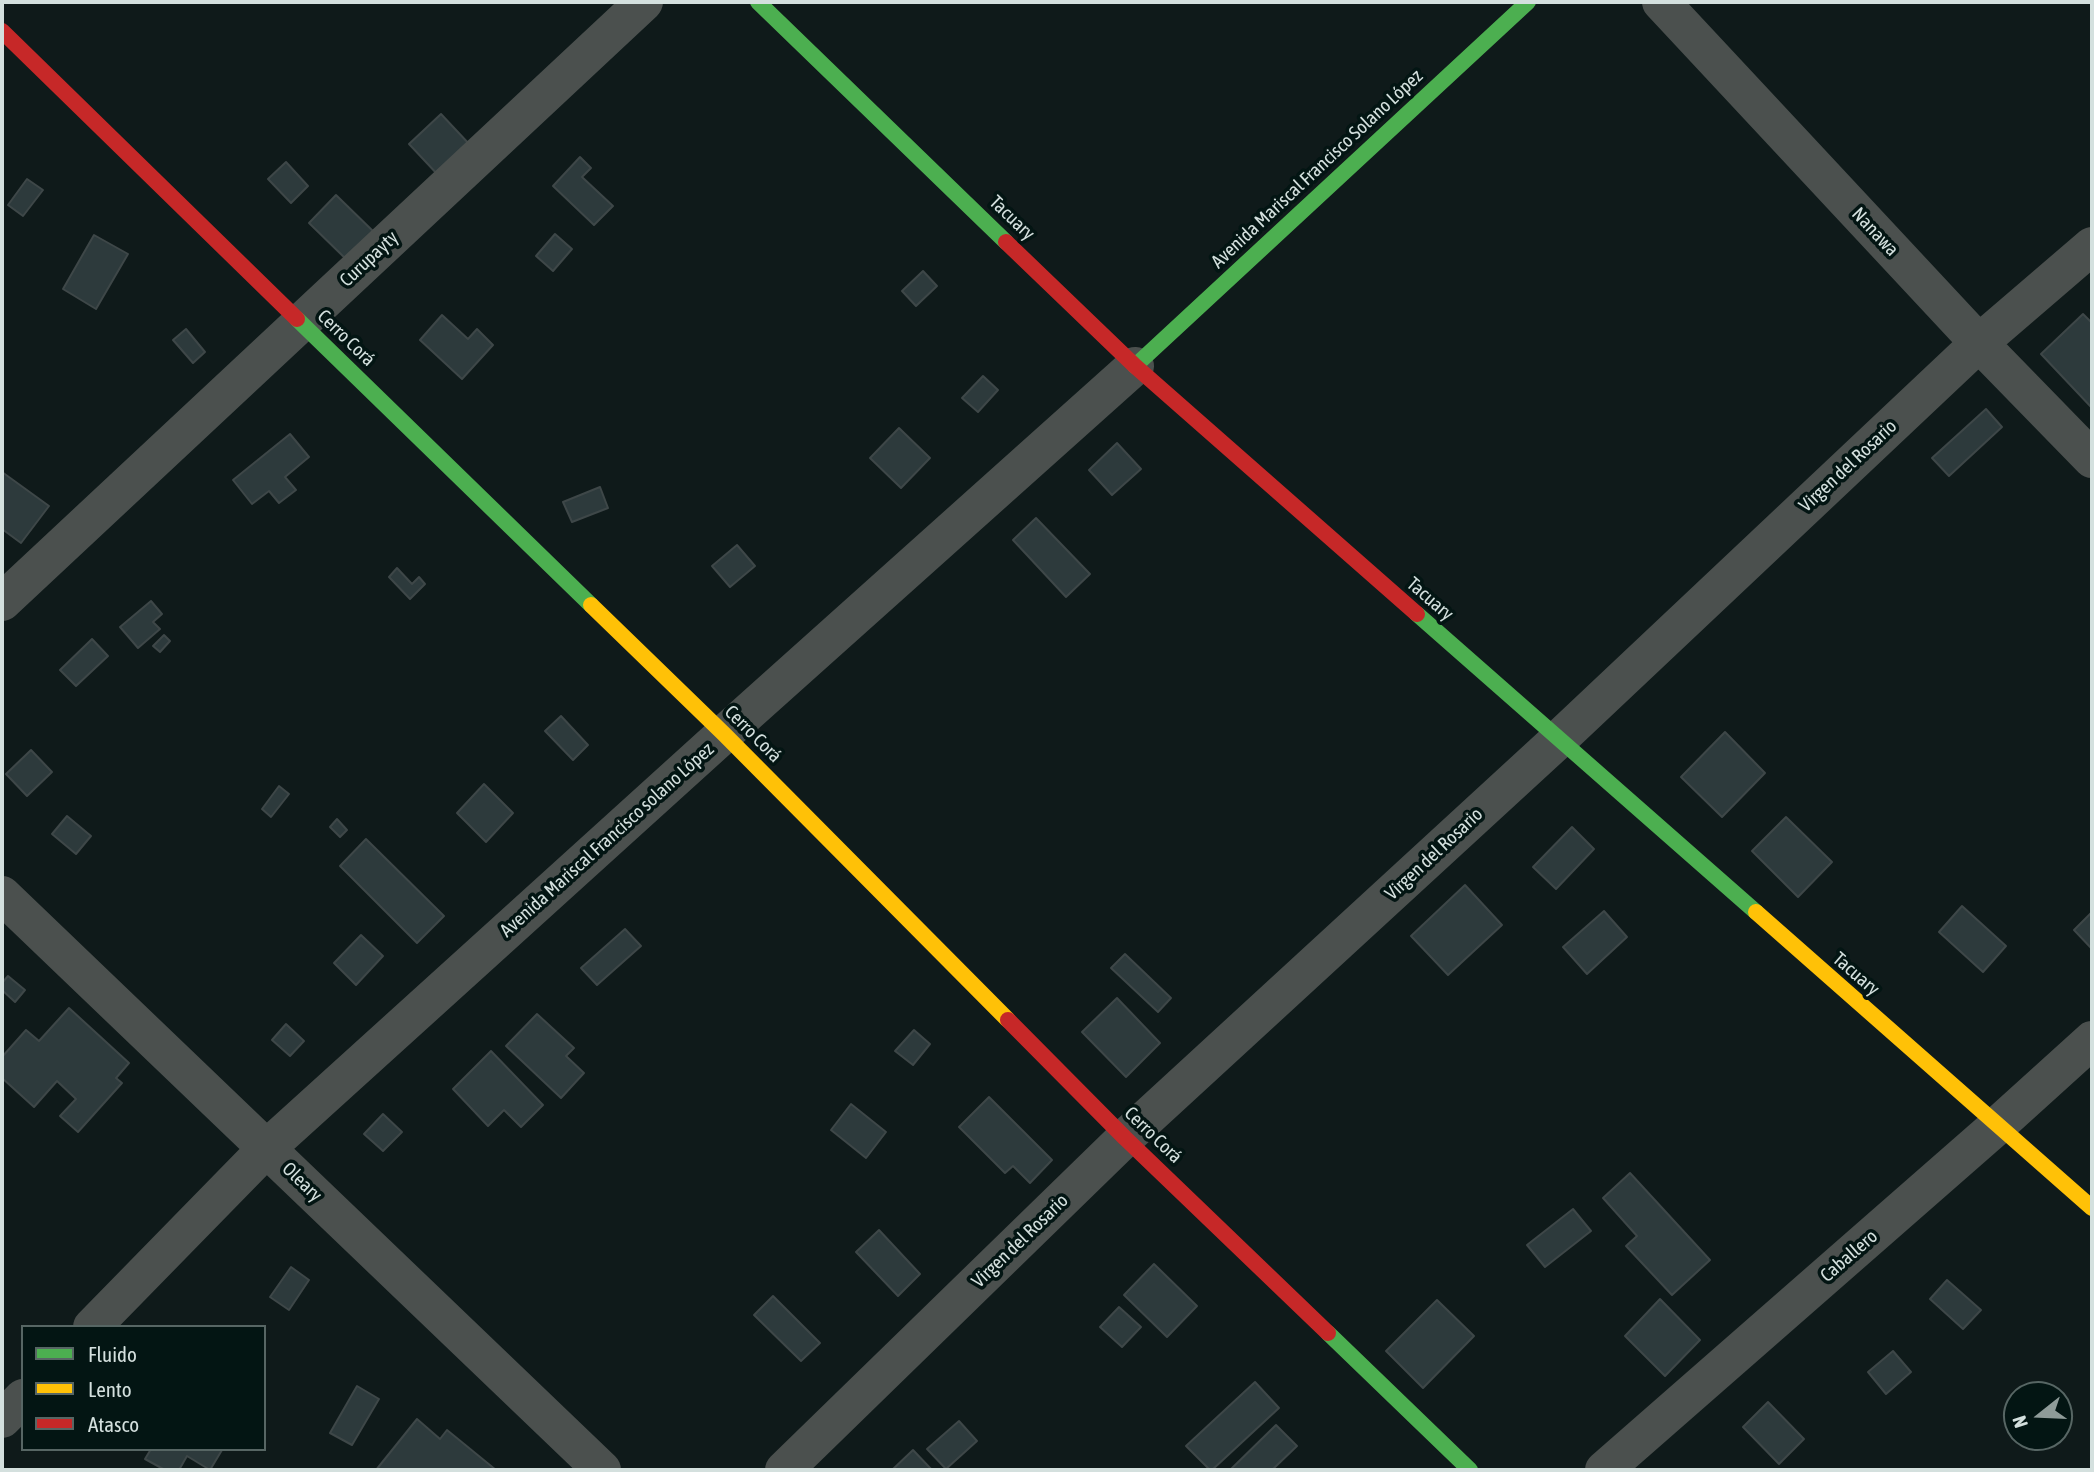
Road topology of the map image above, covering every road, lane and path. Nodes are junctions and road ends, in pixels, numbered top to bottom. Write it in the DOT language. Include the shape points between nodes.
graph roads {
  1 [pos="644,2"];
  2 [pos="758,2"];
  3 [pos="1528,2"];
  4 [pos="1661,2"];
  5 [pos="2,31"];
  6 [pos="2092,246"];
  7 [pos="300,323"];
  8 [pos="1979,343"];
  9 [pos="1135,366"];
  10 [pos="2092,459"];
  11 [pos="2,602"];
  12 [pos="724,734"];
  13 [pos="1558,740"];
  14 [pos="2,895"];
  15 [pos="2092,1040"];
  16 [pos="1997,1126"];
  17 [pos="1125,1138"];
  18 [pos="267,1148"];
  19 [pos="2092,1208"];
  20 [pos="94,1325"];
  21 [pos="21,1400"];
  22 [pos="2,1419"];
  23 [pos="602,1470"];
  24 [pos="784,1470"];
  25 [pos="1470,1470"];
  26 [pos="1604,1470"];
  1 -- 7 [label="street, Curupayty"];
  2 -- 9 [label="street, Tacuary"];
  3 -- 9 [label="street, Avenida Mariscal Francisco Solano López"];
  4 -- 8 [label="street, Nanawa"];
  5 -- 7 [label="street, Cerro Corá"];
  6 -- 8 [label="street, Virgen del Rosario"];
  7 -- 11 [label="street, Curupayty"];
  7 -- 12 [label="street, Cerro Corá"];
  8 -- 10 [label="street, Nanawa"];
  8 -- 13 [label="street, Virgen del Rosario"];
  9 -- 12 [label="street, Avenida Mariscal Francisco solano López"];
  9 -- 13 [label="street, Tacuary"];
  12 -- 17 [label="street, Cerro Corá"];
  12 -- 18 [label="street, Avenida Mariscal Francisco solano López"];
  13 -- 16 [label="street, Tacuary"];
  13 -- 17 [label="street, Virgen del Rosario"];
  14 -- 18 [label="street, Oleary"];
  15 -- 16 [label="street, Caballero"];
  16 -- 19 [label="street, Tacuary"];
  16 -- 26 [label="street, Caballero"];
  17 -- 24 [label="street, Virgen del Rosario"];
  17 -- 25 [label="street, Cerro Corá"];
  18 -- 20 [label="street, Avenida Mariscal Francisco solano López"];
  18 -- 23 [label="street, Oleary"];
  21 -- 22 [label="street"];
}
